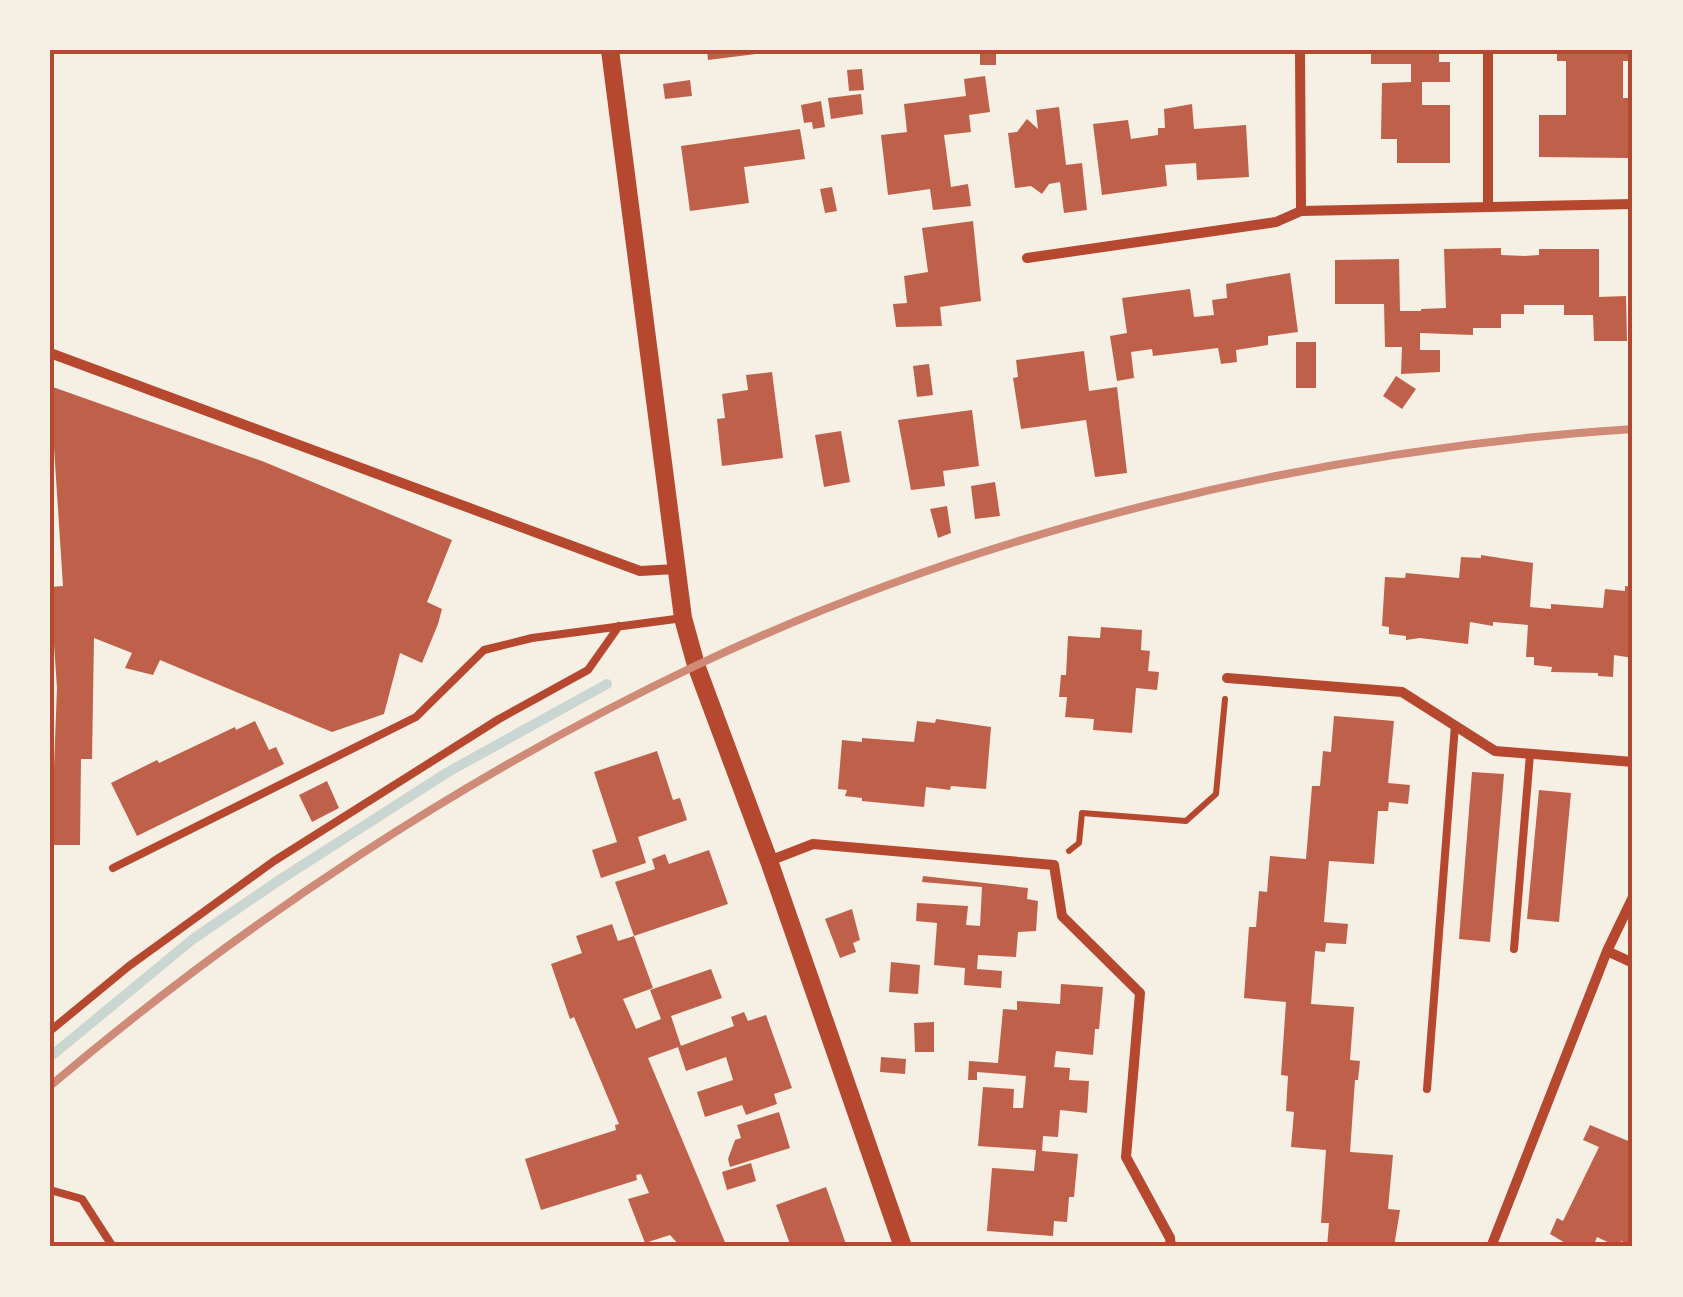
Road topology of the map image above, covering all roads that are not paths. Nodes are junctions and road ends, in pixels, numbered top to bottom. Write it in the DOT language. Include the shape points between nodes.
graph roads {
  1 [pos="610,50"];
  2 [pos="1300,50"];
  3 [pos="1488,50"];
  4 [pos="1633,204"];
  5 [pos="1488,206"];
  6 [pos="1301,211"];
  7 [pos="1027,258"];
  8 [pos="50,353"];
  9 [pos="676,569"];
  10 [pos="684,618"];
  11 [pos="619,626"];
  12 [pos="1227,678"];
  13 [pos="1455,725"];
  14 [pos="1530,754"];
  15 [pos="1633,762"];
  16 [pos="769,861"];
  17 [pos="113,868"];
  18 [pos="1633,898"];
  19 [pos="1514,949"];
  20 [pos="1607,951"];
  21 [pos="1633,962"];
  22 [pos="50,1031"];
  23 [pos="1426,1089"];
  24 [pos="50,1190"];
  25 [pos="113,1247"];
  26 [pos="904,1247"];
  27 [pos="1171,1247"];
  28 [pos="1491,1247"];
  1 -- 9 [label="street"];
  2 -- 6 [label="street"];
  3 -- 5 [label="street"];
  4 -- 5 [label="street"];
  5 -- 6 [label="street"];
  6 -- 7 [label="street" via="1276,222"];
  8 -- 9 [label="street" via="640,571"];
  9 -- 10 [label="street"];
  10 -- 11 [label="lane"];
  10 -- 16 [label="street"];
  11 -- 17 [label="lane" via="484,650 416,717"];
  11 -- 22 [label="lane" via="588,670 274,861"];
  12 -- 13 [label="street" via="1402,692"];
  13 -- 14 [label="street" via="1496,751"];
  13 -- 23 [label="lane"];
  14 -- 15 [label="street"];
  14 -- 19 [label="lane"];
  16 -- 26 [label="street"];
  16 -- 27 [label="street" via="813,844 1054,865 1062,916 1140,993 1126,1157"];
  18 -- 20 [label="street"];
  20 -- 21 [label="street"];
  20 -- 28 [label="street"];
  24 -- 25 [label="lane" via="82,1199"];
}
